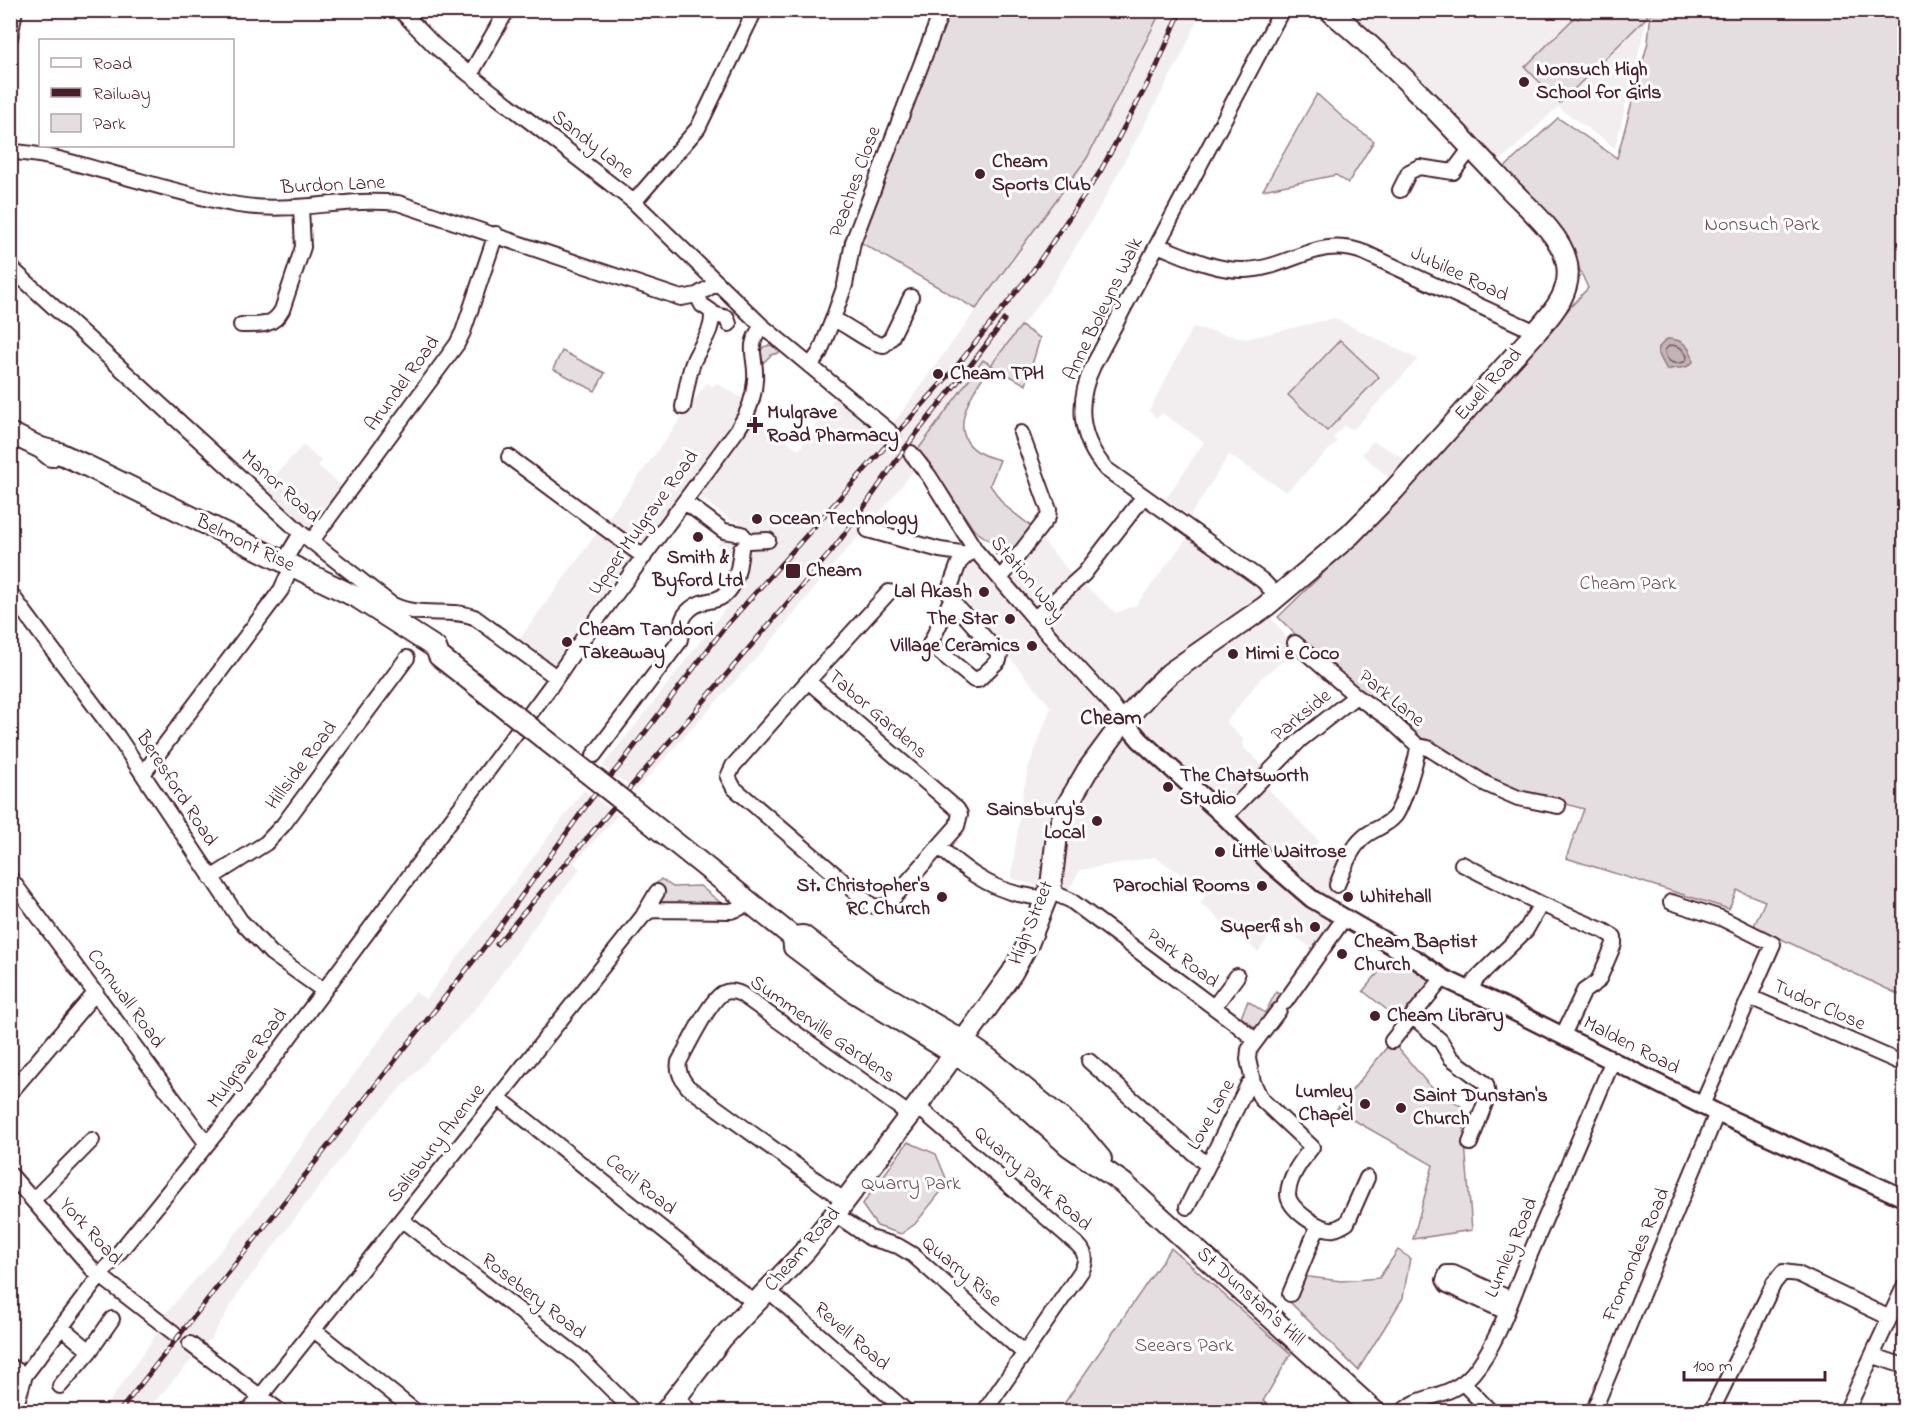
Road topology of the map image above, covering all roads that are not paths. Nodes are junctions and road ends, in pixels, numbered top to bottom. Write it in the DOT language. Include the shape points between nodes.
graph roads {
  1 [pos="15,10"];
  2 [pos="400,10"];
  3 [pos="507,10"];
  4 [pos="754,10"];
  5 [pos="942,10"];
  6 [pos="1282,10"];
  7 [pos="1329,10"];
  8 [pos="10,38"];
  9 [pos="470,75"];
  10 [pos="1471,148"];
  11 [pos="10,152"];
  12 [pos="1400,190"];
  13 [pos="634,202"];
  14 [pos="301,208"];
  15 [pos="496,234"];
  16 [pos="1157,245"];
  17 [pos="10,267"];
  18 [pos="717,283"];
  19 [pos="697,295"];
  20 [pos="911,297"];
  21 [pos="713,314"];
  22 [pos="833,319"];
  23 [pos="758,322"];
  24 [pos="729,324"];
  25 [pos="241,325"];
  26 [pos="1536,332"];
  27 [pos="810,366"];
  28 [pos="683,407"];
  29 [pos="889,431"];
  30 [pos="10,433"];
  31 [pos="1021,433"];
  32 [pos="911,453"];
  33 [pos="509,457"];
  34 [pos="1144,496"];
  35 [pos="685,502"];
  36 [pos="868,530"];
  37 [pos="306,538"];
  38 [pos="768,540"];
  39 [pos="743,550"];
  40 [pos="972,552"];
  41 [pos="644,557"];
  42 [pos="285,570"];
  43 [pos="1000,579"];
  44 [pos="889,592"];
  45 [pos="10,593"];
  46 [pos="1278,597"];
  47 [pos="951,600"];
  48 [pos="1034,619"];
  49 [pos="1295,643"];
  50 [pos="407,658"];
  51 [pos="556,677"];
  52 [pos="808,681"];
  53 [pos="1356,696"];
  54 [pos="1124,722"];
  55 [pos="518,730"];
  56 [pos="1418,746"];
  57 [pos="594,754"];
  58 [pos="143,774"];
  59 [pos="1558,806"];
  60 [pos="1225,818"];
  61 [pos="939,847"];
  62 [pos="1462,864"];
  63 [pos="10,878"];
  64 [pos="211,878"];
  65 [pos="1337,885"];
  66 [pos="657,892"];
  67 [pos="1048,895"];
  68 [pos="747,900"];
  69 [pos="1671,902"];
  70 [pos="1541,904"];
  71 [pos="643,916"];
  72 [pos="1345,918"];
  73 [pos="793,937"];
  74 [pos="1237,976"];
  75 [pos="1443,978"];
  76 [pos="1471,990"];
  77 [pos="324,991"];
  78 [pos="96,992"];
  79 [pos="1750,997"];
  80 [pos="1214,1007"];
  81 [pos="1413,1017"];
  82 [pos="1563,1035"];
  83 [pos="1256,1041"];
  84 [pos="1392,1041"];
  85 [pos="958,1047"];
  86 [pos="1613,1060"];
  87 [pos="1089,1061"];
  88 [pos="1905,1064"];
  89 [pos="1253,1082"];
  90 [pos="10,1092"];
  91 [pos="499,1098"];
  92 [pos="1709,1109"];
  93 [pos="909,1110"];
  94 [pos="92,1140"];
  95 [pos="1470,1143"];
  96 [pos="207,1144"];
  97 [pos="1207,1165"];
  98 [pos="10,1174"];
  99 [pos="1367,1178"];
  100 [pos="1905,1198"];
  101 [pos="34,1199"];
  102 [pos="1187,1207"];
  103 [pos="840,1208"];
  104 [pos="402,1220"];
  105 [pos="1318,1226"];
  106 [pos="100,1276"];
  107 [pos="1905,1287"];
  108 [pos="1290,1294"];
  109 [pos="762,1297"];
  110 [pos="1890,1318"];
  111 [pos="112,1319"];
  112 [pos="61,1328"];
  113 [pos="314,1330"];
  114 [pos="174,1333"];
  115 [pos="190,1344"];
  116 [pos="90,1351"];
  117 [pos="1024,1353"];
  118 [pos="1874,1356"];
  119 [pos="10,1366"];
  120 [pos="1905,1366"];
  121 [pos="25,1375"];
  122 [pos="1463,1383"];
  123 [pos="60,1386"];
  124 [pos="260,1395"];
  125 [pos="670,1405"];
  126 [pos="14,1412"];
  127 [pos="248,1412"];
  128 [pos="281,1412"];
  129 [pos="416,1412"];
  130 [pos="634,1412"];
  131 [pos="692,1412"];
  132 [pos="907,1412"];
  133 [pos="984,1412"];
  134 [pos="1375,1412"];
  135 [pos="1402,1412"];
  136 [pos="1491,1412"];
  137 [pos="1593,1412"];
  138 [pos="1711,1412"];
  139 [pos="1846,1412"];
  1 -- 8 [label="street"];
  2 -- 9 [label="street, Sandy Lane"];
  3 -- 9 [label="street"];
  4 -- 13 [label="street" via="702,122"];
  5 -- 22 [label="street, Peaches Close" via="853,242 845,285"];
  6 -- 16 [label="street, Anne Boleyns Walk"];
  7 -- 10 [label="highway, Ewell Road"];
  9 -- 13 [label="street, Sandy Lane"];
  10 -- 12 [label="street" via="1459,175 1419,167 1409,172"];
  10 -- 26 [label="highway, Ewell Road" via="1549,231 1567,261 1564,294"];
  11 -- 14 [label="street, Burdon Lane" via="53,158 236,204"];
  13 -- 18 [label="street, Sandy Lane"];
  14 -- 15 [label="street, Burdon Lane" via="398,203"];
  14 -- 25 [label="street" via="303,246 279,316 268,324"];
  15 -- 19 [label="street, Burdon Lane" via="675,296"];
  15 -- 37 [label="street, Arundel Road" via="457,344"];
  16 -- 26 [label="street, Jubilee Road" via="1207,264 1238,270 1258,269 1312,251 1347,247"];
  16 -- 34 [label="street, Anne Boleyns Walk" via="1093,366 1082,404 1084,430 1093,452 1106,469"];
  17 -- 37 [label="street, Manor Road"];
  18 -- 19 [label="street"];
  18 -- 23 [label="street, Sandy Lane"];
  19 -- 21 [label="street"];
  20 -- 22 [label="street" via="884,345"];
  21 -- 24 [label="street" via="726,318"];
  21 -- 28 [label="street" via="694,360 695,383"];
  22 -- 27 [label="street, Peaches Close"];
  23 -- 27 [label="street"];
  23 -- 35 [label="street, Upper Mulgrave Road" via="752,342 755,378 750,407"];
  26 -- 46 [label="highway, Ewell Road" via="1371,514"];
  27 -- 29 [label="street"];
  30 -- 42 [label="highway, Belmont Rise" via="83,464"];
  31 -- 43 [label="street" via="1049,510"];
  32 -- 40 [label="street, Station Way" via="929,476"];
  33 -- 41 [label="street"];
  34 -- 46 [label="street, Anne Boleyns Walk" via="1217,544"];
  34 -- 48 [label="street" via="1084,574"];
  35 -- 39 [label="street" via="724,531 742,534"];
  35 -- 41 [label="street, Upper Mulgrave Road"];
  36 -- 40 [label="street" via="940,550"];
  37 -- 42 [label="street, Arundel Road"];
  37 -- 51 [label="street, Manor Road" via="400,609 474,617"];
  38 -- 39 [label="street"];
  39 -- 57 [label="street" via="735,581 727,592 698,603 683,618 679,642"];
  40 -- 43 [label="street, Station Way"];
  40 -- 47 [label="street" via="959,563 949,590"];
  41 -- 51 [label="street, Upper Mulgrave Road"];
  42 -- 58 [label="street, Arundel Road" via="281,590"];
  42 -- 68 [label="highway, Belmont Rise, bridge" via="358,598 436,648 439,656"];
  43 -- 48 [label="street, Station Way"];
  44 -- 52 [label="street"];
  45 -- 58 [label="street, Beresford Road"];
  46 -- 54 [label="highway, Ewell Road" via="1170,673"];
  47 -- 47 [label="street" via="930,644 978,680 1000,655"];
  48 -- 54 [label="street, Station Way"];
  49 -- 53 [label="street, Park Lane"];
  50 -- 64 [label="street, Hillside Road" via="278,831"];
  51 -- 55 [label="street, Upper Mulgrave Road"];
  52 -- 61 [label="street, Tabor Gardens" via="957,810 957,826"];
  52 -- 61 [label="street, Tabor Gardens" via="734,766 728,777 734,788 877,907 888,904"];
  53 -- 56 [label="street, Park Lane"];
  53 -- 60 [label="street, Parkside" via="1300,740"];
  54 -- 60 [label="main road, Malden Road"];
  54 -- 67 [label="highway, High Street" via="1065,807"];
  55 -- 77 [label="street, Mulgrave Road"];
  56 -- 59 [label="street" via="1518,798"];
  56 -- 65 [label="street, Park Lane" via="1399,810 1389,822 1357,844"];
  58 -- 64 [label="street, Beresford Road"];
  60 -- 72 [label="main road, Malden Road" via="1305,894"];
  61 -- 67 [label="street, Park Road" via="987,883 1018,894"];
  62 -- 70 [label="street"];
  63 -- 78 [label="street, Cornwall Road"];
  64 -- 77 [label="street, Beresford Road" via="261,944"];
  66 -- 71 [label="street, Salisbury Avenue"];
  67 -- 80 [label="street, Park Road" via="1070,900"];
  67 -- 85 [label="highway, High Street" via="1012,973"];
  68 -- 71 [label="street" via="731,912 657,910"];
  68 -- 73 [label="highway, Belmont Rise"];
  69 -- 79 [label="street, Tudor Close" via="1721,918 1773,944"];
  70 -- 76 [label="street" via="1526,930 1476,979"];
  70 -- 82 [label="street" via="1612,935 1615,940 1600,977 1586,988"];
  71 -- 91 [label="street, Salisbury Avenue"];
  72 -- 75 [label="main road, Malden Road"];
  72 -- 83 [label="street"];
  73 -- 85 [label="highway, St Dunstan's Hill" via="794,946 854,992"];
  74 -- 80 [label="street"];
  75 -- 76 [label="main road, Malden Road"];
  75 -- 81 [label="street"];
  76 -- 82 [label="main road, Malden Road"];
  77 -- 96 [label="street, Mulgrave Road"];
  78 -- 90 [label="street"];
  78 -- 96 [label="street, Cornwall Road"];
  79 -- 88 [label="street, Tudor Close"];
  79 -- 92 [label="street, Tudor Close"];
  80 -- 83 [label="street, Park Road"];
  81 -- 84 [label="street"];
  81 -- 95 [label="street" via="1440,1040 1451,1058 1486,1084 1488,1095 1472,1121"];
  82 -- 86 [label="main road, Malden Road"];
  83 -- 89 [label="street, Love Lane" via="1248,1054"];
  85 -- 93 [label="highway, Cheam Road"];
  85 -- 134 [label="highway, St Dunstan's Hill" via="974,1066 1069,1146 1123,1183"];
  86 -- 92 [label="main road, Malden Road"];
  86 -- 122 [label="street, Lumley Road" via="1508,1306 1482,1359"];
  87 -- 97 [label="street"];
  89 -- 97 [label="street, Love Lane"];
  89 -- 105 [label="street" via="1261,1100 1312,1147 1292,1179 1288,1196 1297,1211"];
  91 -- 104 [label="street, Salisbury Avenue"];
  91 -- 109 [label="street, Cecil Road"];
  92 -- 100 [label="main road, Malden Road"];
  92 -- 137 [label="street, Fromondes Road"];
  93 -- 103 [label="highway, Cheam Road"];
  93 -- 103 [label="street, Summerville Gardens" via="741,994 727,992 714,1002 679,1062 684,1082"];
  93 -- 117 [label="street, Quarry Park Road" via="1085,1254 1082,1270"];
  94 -- 101 [label="street"];
  96 -- 106 [label="street, Mulgrave Road"];
  97 -- 102 [label="street, Love Lane"];
  98 -- 101 [label="street, York Road"];
  99 -- 105 [label="street" via="1347,1222 1334,1229"];
  101 -- 106 [label="street, York Road"];
  103 -- 109 [label="highway, Cheam Road"];
  103 -- 117 [label="street, Quarry Rise" via="870,1238 898,1246 912,1255"];
  104 -- 113 [label="street, Salisbury Avenue"];
  104 -- 130 [label="street, Rosebery Road" via="579,1357"];
  105 -- 108 [label="street"];
  106 -- 112 [label="street, Mulgrave Road"];
  106 -- 114 [label="street, York Road"];
  107 -- 110 [label="street"];
  109 -- 125 [label="highway, Cheam Road" via="723,1337"];
  109 -- 132 [label="street, Revell Road"];
  110 -- 118 [label="street"];
  110 -- 138 [label="street" via="1798,1274 1783,1272"];
  111 -- 116 [label="street"];
  112 -- 116 [label="street"];
  112 -- 121 [label="street, Mulgrave Road"];
  113 -- 124 [label="street, Salisbury Avenue"];
  113 -- 129 [label="street"];
  115 -- 124 [label="street"];
  116 -- 123 [label="street"];
  117 -- 133 [label="street, Quarry Park Road"];
  118 -- 120 [label="street"];
  118 -- 139 [label="street"];
  119 -- 121 [label="street"];
  121 -- 126 [label="street, Mulgrave Road"];
  122 -- 135 [label="street, Lumley Road"];
  122 -- 136 [label="street"];
  124 -- 127 [label="street, Salisbury Avenue"];
  124 -- 128 [label="street"];
  125 -- 131 [label="street"];
}
